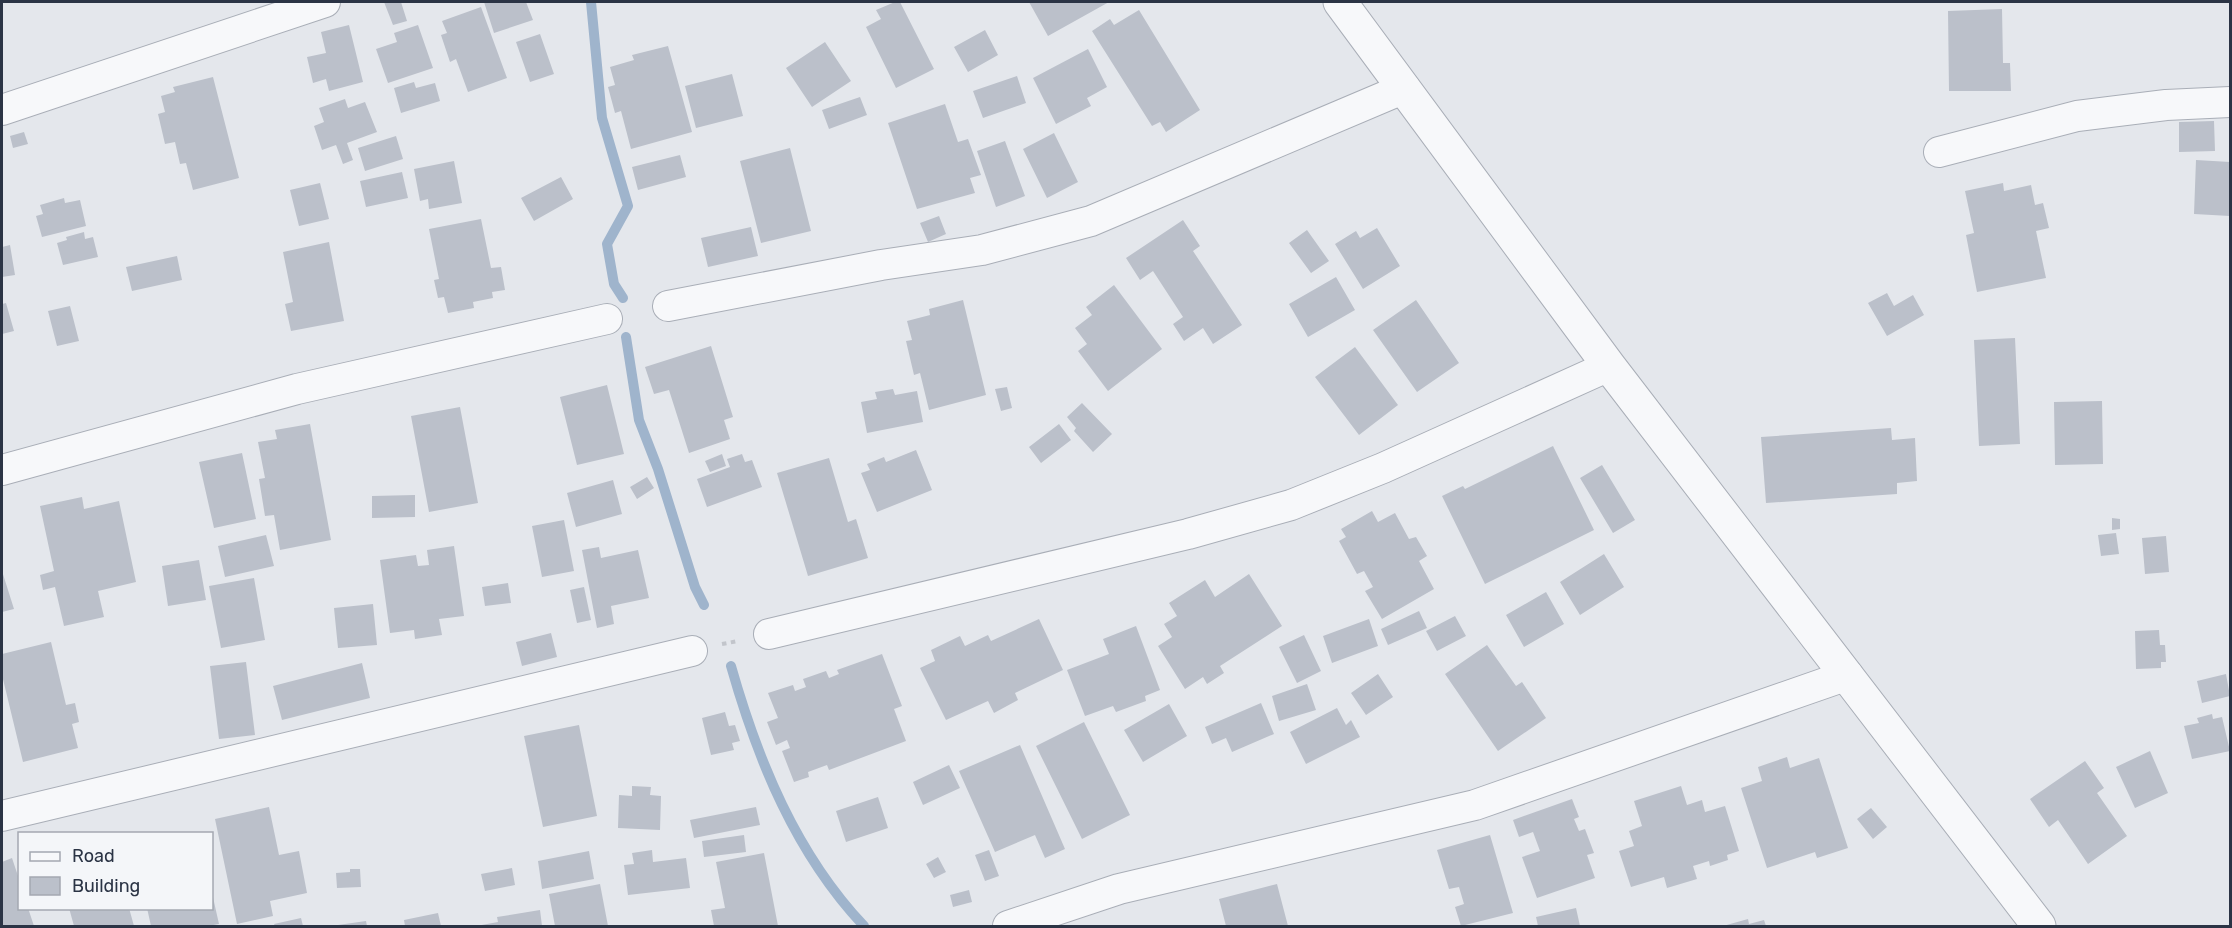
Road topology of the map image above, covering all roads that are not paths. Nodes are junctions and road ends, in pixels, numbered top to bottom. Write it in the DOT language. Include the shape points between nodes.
graph roads {
  1 [pos="325,2"];
  2 [pos="1340,2"];
  3 [pos="1405,88"];
  4 [pos="2230,102"];
  5 [pos="2,110"];
  6 [pos="1939,152"];
  7 [pos="668,306"];
  8 [pos="607,319"];
  9 [pos="1609,366"];
  10 [pos="2,470"];
  11 [pos="769,634"];
  12 [pos="692,651"];
  13 [pos="1848,675"];
  14 [pos="2,816"];
  15 [pos="1008,927"];
  16 [pos="2039,927"];
  1 -- 5 [label="street"];
  2 -- 3 [label="street"];
  3 -- 7 [label="street" via="1092,221 982,250"];
  3 -- 9 [label="street"];
  4 -- 6 [label="street" via="2077,116"];
  8 -- 10 [label="street" via="297,389"];
  9 -- 11 [label="street" via="1291,505 1188,534"];
  9 -- 13 [label="street"];
  12 -- 14 [label="street"];
  13 -- 15 [label="street" via="1475,805 1119,889"];
  13 -- 16 [label="street"];
}
